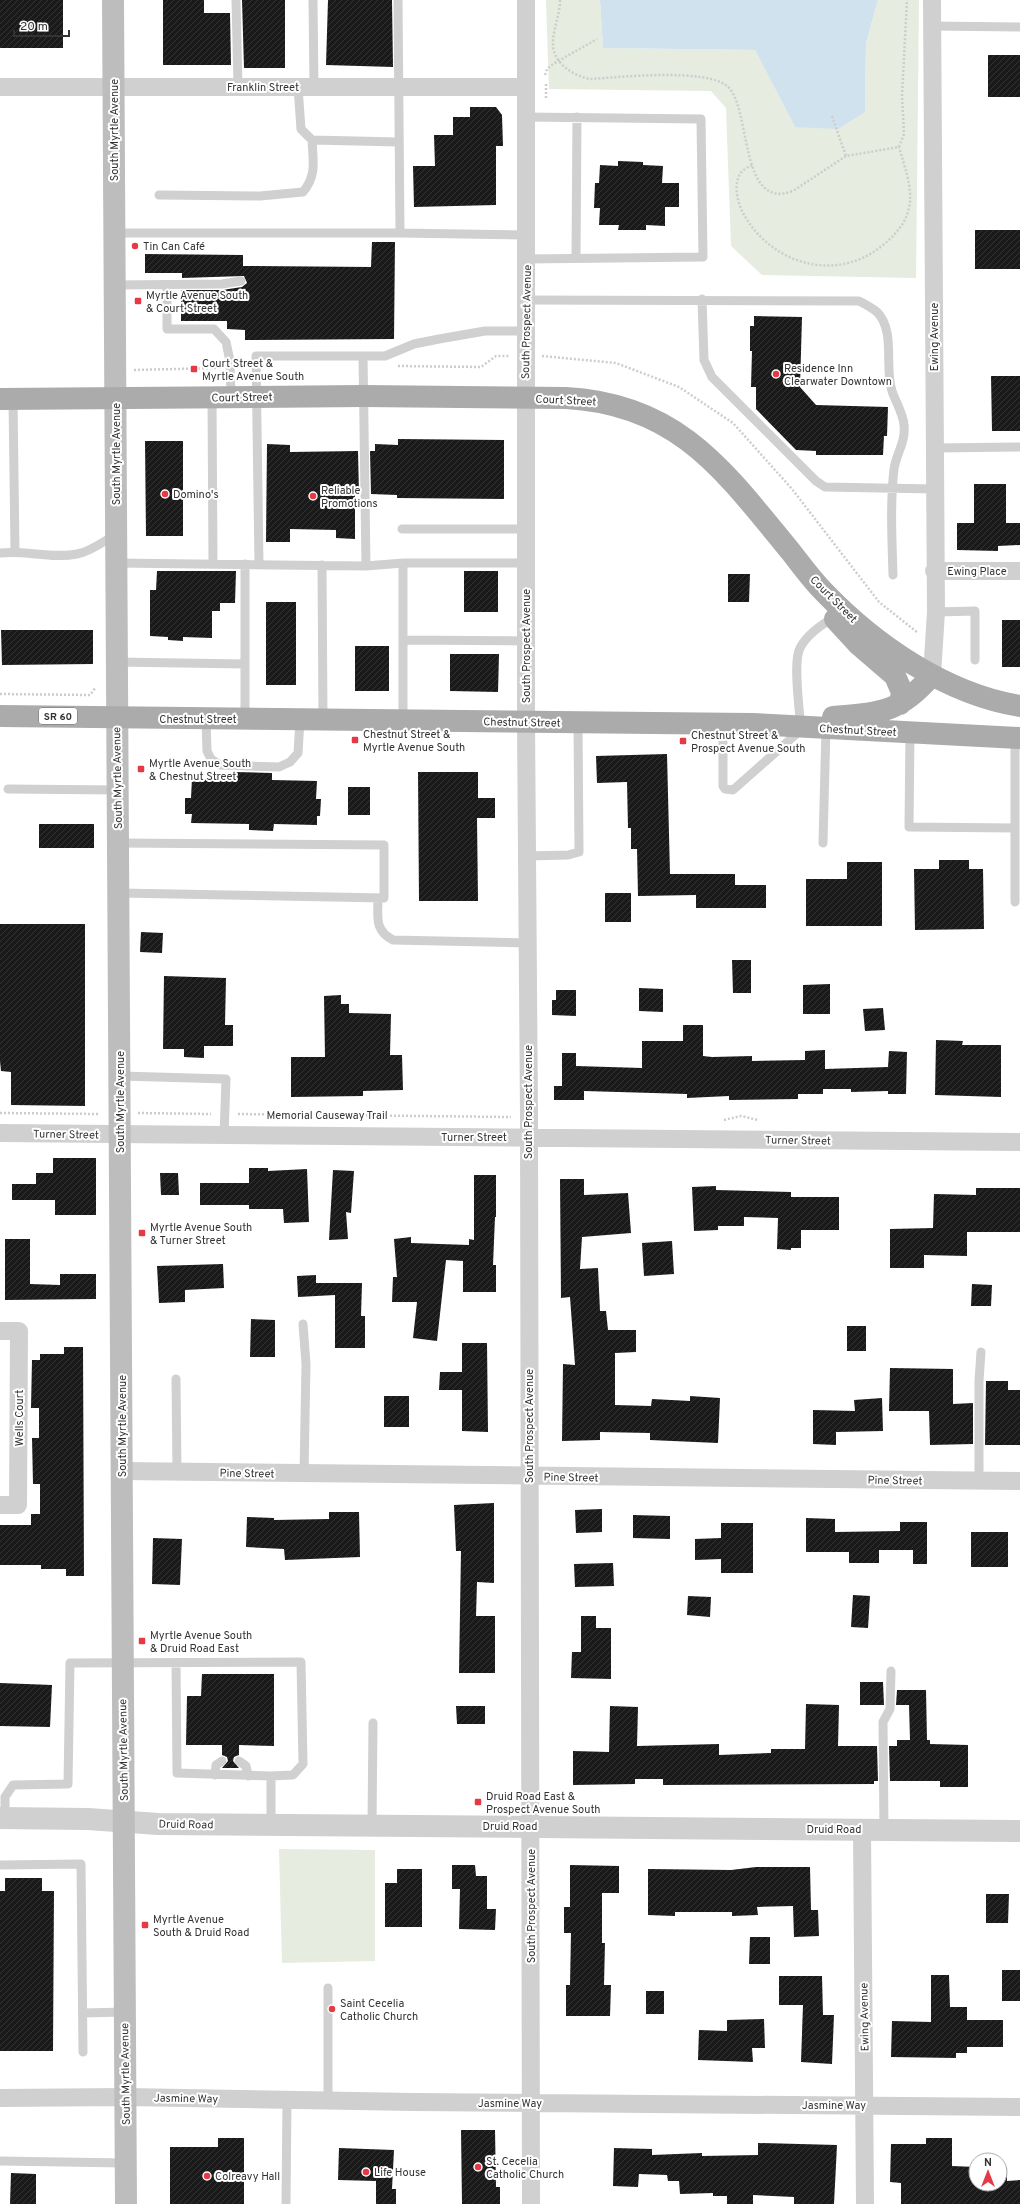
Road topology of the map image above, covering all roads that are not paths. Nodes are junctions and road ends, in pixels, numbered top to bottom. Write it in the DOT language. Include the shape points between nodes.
graph roads {
  1 [pos="113,0"];
  2 [pos="236,0"];
  3 [pos="313,0"];
  4 [pos="398,0"];
  5 [pos="526,0"];
  6 [pos="932,0"];
  7 [pos="932,26"];
  8 [pos="1020,27"];
  9 [pos="0,87"];
  10 [pos="114,87"];
  11 [pos="238,87"];
  12 [pos="306,87"];
  13 [pos="399,87"];
  14 [pos="526,87"];
  15 [pos="526,117"];
  16 [pos="577,118"];
  17 [pos="312,140"];
  18 [pos="399,142"];
  19 [pos="159,195"];
  20 [pos="400,232"];
  21 [pos="115,233"];
  22 [pos="527,235"];
  23 [pos="527,258"];
  24 [pos="576,258"];
  25 [pos="241,281"];
  26 [pos="115,285"];
  27 [pos="167,285"];
  28 [pos="702,299"];
  29 [pos="526,300"];
  30 [pos="525,331"];
  31 [pos="363,356"];
  32 [pos="256,396"];
  33 [pos="363,396"];
  34 [pos="222,397"];
  35 [pos="116,398"];
  36 [pos="525,398"];
  37 [pos="7,399"];
  38 [pos="1020,447"];
  39 [pos="935,448"];
  40 [pos="893,488"];
  41 [pos="935,489"];
  42 [pos="402,529"];
  43 [pos="526,529"];
  44 [pos="116,534"];
  45 [pos="15,551"];
  46 [pos="0,553"];
  47 [pos="117,563"];
  48 [pos="403,563"];
  49 [pos="526,563"];
  50 [pos="213,564"];
  51 [pos="245,564"];
  52 [pos="259,565"];
  53 [pos="322,565"];
  54 [pos="366,566"];
  55 [pos="934,571"];
  56 [pos="1020,572"];
  57 [pos="893,575"];
  58 [pos="824,592"];
  59 [pos="936,612"];
  60 [pos="834,617"];
  61 [pos="404,640"];
  62 [pos="526,641"];
  63 [pos="975,660"];
  64 [pos="116,662"];
  65 [pos="245,664"];
  66 [pos="932,675"];
  67 [pos="900,704"];
  68 [pos="1020,706"];
  69 [pos="0,716"];
  70 [pos="116,716"];
  71 [pos="206,719"];
  72 [pos="245,719"];
  73 [pos="300,720"];
  74 [pos="324,720"];
  75 [pos="403,721"];
  76 [pos="526,722"];
  77 [pos="578,723"];
  78 [pos="723,724"];
  79 [pos="810,725"];
  80 [pos="910,732"];
  81 [pos="1018,738"];
  82 [pos="8,789"];
  83 [pos="118,790"];
  84 [pos="1015,828"];
  85 [pos="119,843"];
  86 [pos="823,843"];
  87 [pos="527,856"];
  88 [pos="119,893"];
  89 [pos="378,898"];
  90 [pos="1015,902"];
  91 [pos="528,943"];
  92 [pos="121,1076"];
  93 [pos="0,1133"];
  94 [pos="120,1135"];
  95 [pos="224,1136"];
  96 [pos="528,1137"];
  97 [pos="1020,1142"];
  98 [pos="303,1324"];
  99 [pos="0,1331"];
  100 [pos="981,1352"];
  101 [pos="176,1379"];
  102 [pos="122,1471"];
  103 [pos="177,1472"];
  104 [pos="304,1474"];
  105 [pos="529,1476"];
  106 [pos="979,1481"];
  107 [pos="1020,1482"];
  108 [pos="0,1505"];
  109 [pos="122,1662"];
  110 [pos="176,1663"];
  111 [pos="891,1671"];
  112 [pos="373,1723"];
  113 [pos="222,1761"];
  114 [pos="239,1761"];
  115 [pos="215,1775"];
  116 [pos="248,1776"];
  117 [pos="271,1776"];
  118 [pos="2,1818"];
  119 [pos="124,1822"];
  120 [pos="272,1825"];
  121 [pos="372,1825"];
  122 [pos="530,1826"];
  123 [pos="862,1829"];
  124 [pos="884,1829"];
  125 [pos="1020,1831"];
  126 [pos="0,1865"];
  127 [pos="328,1988"];
  128 [pos="124,2012"];
  129 [pos="83,2013"];
  130 [pos="84,2052"];
  131 [pos="126,2097"];
  132 [pos="0,2098"];
  133 [pos="287,2100"];
  134 [pos="328,2101"];
  135 [pos="531,2103"];
  136 [pos="865,2105"];
  137 [pos="1020,2107"];
  138 [pos="0,2161"];
  139 [pos="126,2163"];
  140 [pos="126,2204"];
  141 [pos="286,2204"];
  142 [pos="531,2204"];
  143 [pos="865,2204"];
  1 -- 10 [label="main road, South Myrtle Avenue"];
  2 -- 11 [label="lane"];
  3 -- 12 [label="lane"];
  4 -- 13 [label="lane"];
  5 -- 14 [label="street, South Prospect Avenue"];
  6 -- 7 [label="street, Ewing Avenue"];
  7 -- 8 [label="lane"];
  7 -- 39 [label="street, Ewing Avenue"];
  9 -- 10 [label="street, Franklin Street"];
  10 -- 11 [label="street, Franklin Street"];
  10 -- 21 [label="main road, South Myrtle Avenue"];
  11 -- 12 [label="street, Franklin Street"];
  12 -- 13 [label="street, Franklin Street"];
  12 -- 17 [label="lane" via="302,129"];
  13 -- 14 [label="street, Franklin Street"];
  13 -- 18 [label="lane"];
  14 -- 15 [label="street, South Prospect Avenue"];
  15 -- 16 [label="lane"];
  15 -- 22 [label="street, South Prospect Avenue"];
  16 -- 24 [label="lane"];
  16 -- 24 [label="lane" via="701,119 703,257"];
  17 -- 18 [label="lane"];
  17 -- 19 [label="lane" via="311,182 303,192 260,196"];
  18 -- 20 [label="lane"];
  20 -- 21 [label="lane"];
  20 -- 22 [label="lane"];
  21 -- 26 [label="main road, South Myrtle Avenue"];
  22 -- 23 [label="street, South Prospect Avenue"];
  23 -- 24 [label="lane"];
  23 -- 29 [label="street, South Prospect Avenue"];
  25 -- 27 [label="lane"];
  26 -- 27 [label="lane"];
  26 -- 35 [label="main road, South Myrtle Avenue"];
  27 -- 34 [label="lane" via="167,330 214,329 226,342 230,361"];
  28 -- 29 [label="lane"];
  28 -- 40 [label="lane" via="704,360 712,377 816,481 826,487"];
  28 -- 40 [label="lane" via="859,301 878,313 888,333 889,375 904,425 904,440 894,467"];
  29 -- 30 [label="street, South Prospect Avenue"];
  30 -- 31 [label="lane" via="485,331 414,344 385,356"];
  30 -- 36 [label="street, South Prospect Avenue"];
  31 -- 32 [label="lane" via="256,356"];
  31 -- 33 [label="lane"];
  32 -- 33 [label="main road, Court Street"];
  32 -- 34 [label="main road, Court Street"];
  32 -- 52 [label="lane"];
  33 -- 36 [label="main road, Court Street"];
  33 -- 54 [label="lane"];
  34 -- 35 [label="main road, Court Street"];
  34 -- 50 [label="lane"];
  35 -- 37 [label="main road, Court Street"];
  35 -- 44 [label="main road, South Myrtle Avenue"];
  36 -- 43 [label="street, South Prospect Avenue"];
  36 -- 58 [label="main road, Court Street" via="571,398 611,404 673,429 718,464"];
  37 -- 45 [label="lane"];
  38 -- 39 [label="lane"];
  39 -- 41 [label="street, Ewing Avenue"];
  40 -- 41 [label="lane"];
  40 -- 57 [label="lane"];
  41 -- 55 [label="street, Ewing Avenue"];
  42 -- 43 [label="lane"];
  43 -- 49 [label="street, South Prospect Avenue"];
  44 -- 45 [label="lane" via="77,554 51,555"];
  44 -- 47 [label="main road, South Myrtle Avenue"];
  45 -- 46 [label="lane"];
  47 -- 50 [label="lane"];
  47 -- 64 [label="main road, South Myrtle Avenue"];
  48 -- 49 [label="lane"];
  48 -- 54 [label="lane"];
  48 -- 61 [label="lane"];
  49 -- 62 [label="street, South Prospect Avenue"];
  50 -- 51 [label="lane"];
  51 -- 52 [label="lane"];
  51 -- 65 [label="lane"];
  52 -- 53 [label="lane"];
  53 -- 54 [label="lane"];
  53 -- 74 [label="lane"];
  55 -- 56 [label="street, Ewing Place"];
  55 -- 59 [label="street, Ewing Avenue"];
  58 -- 60 [label="main road"];
  58 -- 66 [label="main road, Court Street" via="883,643"];
  59 -- 63 [label="lane" via="975,611"];
  59 -- 66 [label="street, Ewing Avenue"];
  60 -- 67 [label="main road" via="859,645 895,676 902,692"];
  60 -- 79 [label="lane" via="814,631 800,648 797,660"];
  61 -- 62 [label="lane"];
  61 -- 75 [label="lane"];
  62 -- 76 [label="street, South Prospect Avenue"];
  64 -- 65 [label="lane"];
  64 -- 70 [label="main road, South Myrtle Avenue"];
  65 -- 72 [label="lane"];
  66 -- 67 [label="main road" via="922,687"];
  66 -- 68 [label="main road, Court Street" via="970,692"];
  67 -- 79 [label="main road" via="879,713"];
  69 -- 70 [label="main road, Chestnut Street / SR 60"];
  70 -- 71 [label="main road, Chestnut Street"];
  70 -- 83 [label="main road, South Myrtle Avenue"];
  71 -- 72 [label="main road, Chestnut Street"];
  71 -- 73 [label="lane" via="207,751 211,759 220,765 279,767 290,762 298,753"];
  72 -- 73 [label="main road, Chestnut Street"];
  73 -- 74 [label="main road, Chestnut Street"];
  74 -- 75 [label="main road, Chestnut Street"];
  75 -- 76 [label="main road, Chestnut Street"];
  76 -- 77 [label="main road, Chestnut Street"];
  76 -- 87 [label="street, South Prospect Avenue"];
  77 -- 78 [label="main road, Chestnut Street"];
  77 -- 87 [label="lane" via="579,852 568,855"];
  78 -- 79 [label="main road, Chestnut Street"];
  78 -- 79 [label="lane" via="722,786 733,790"];
  79 -- 80 [label="main road, Chestnut Street"];
  79 -- 86 [label="lane"];
  80 -- 81 [label="main road, Chestnut Street"];
  80 -- 84 [label="lane" via="909,827"];
  81 -- 84 [label="lane"];
  82 -- 83 [label="lane"];
  83 -- 85 [label="main road, South Myrtle Avenue"];
  84 -- 90 [label="lane"];
  85 -- 88 [label="main road, South Myrtle Avenue"];
  85 -- 89 [label="lane" via="384,845 384,898"];
  87 -- 91 [label="street, South Prospect Avenue"];
  88 -- 89 [label="lane"];
  88 -- 92 [label="main road, South Myrtle Avenue"];
  89 -- 91 [label="lane" via="378,926 382,934 393,940"];
  91 -- 96 [label="street, South Prospect Avenue"];
  92 -- 94 [label="main road, South Myrtle Avenue"];
  92 -- 95 [label="lane" via="226,1079"];
  93 -- 94 [label="street, Turner Street"];
  94 -- 95 [label="street, Turner Street"];
  94 -- 102 [label="main road, South Myrtle Avenue"];
  95 -- 96 [label="street, Turner Street"];
  96 -- 97 [label="street, Turner Street"];
  96 -- 105 [label="street, South Prospect Avenue"];
  98 -- 104 [label="lane" via="306,1364"];
  99 -- 108 [label="street, Wells Court" via="19,1331 19,1355 18,1505"];
  100 -- 106 [label="lane"];
  101 -- 103 [label="lane"];
  102 -- 103 [label="street, Pine Street"];
  102 -- 109 [label="main road, South Myrtle Avenue"];
  103 -- 104 [label="street, Pine Street"];
  104 -- 105 [label="street, Pine Street"];
  105 -- 106 [label="street, Pine Street"];
  105 -- 122 [label="street, South Prospect Avenue"];
  106 -- 107 [label="street, Pine Street"];
  109 -- 110 [label="lane"];
  109 -- 118 [label="lane" via="70,1663 68,1784 13,1786 5,1797"];
  109 -- 119 [label="main road, South Myrtle Avenue"];
  110 -- 115 [label="lane" via="176,1773"];
  110 -- 117 [label="lane" via="301,1662 303,1764 293,1775"];
  111 -- 124 [label="lane" via="890,1709 883,1722"];
  112 -- 121 [label="lane"];
  113 -- 115 [label="lane" via="216,1765"];
  114 -- 116 [label="lane" via="246,1766"];
  115 -- 116 [label="lane"];
  116 -- 117 [label="lane"];
  117 -- 120 [label="lane"];
  118 -- 119 [label="street, Druid Road"];
  119 -- 120 [label="street, Druid Road"];
  119 -- 128 [label="main road, South Myrtle Avenue"];
  120 -- 121 [label="street, Druid Road"];
  121 -- 122 [label="street, Druid Road"];
  122 -- 123 [label="street, Druid Road"];
  122 -- 135 [label="street, South Prospect Avenue"];
  123 -- 124 [label="street, Druid Road"];
  123 -- 136 [label="street, Ewing Avenue"];
  124 -- 125 [label="street, Druid Road"];
  126 -- 129 [label="lane" via="80,1864"];
  127 -- 134 [label="lane"];
  128 -- 129 [label="lane"];
  128 -- 131 [label="main road, South Myrtle Avenue"];
  129 -- 130 [label="lane"];
  131 -- 132 [label="street, Jasmine Way"];
  131 -- 133 [label="street, Jasmine Way"];
  131 -- 139 [label="main road, South Myrtle Avenue"];
  133 -- 134 [label="street, Jasmine Way"];
  133 -- 141 [label="lane"];
  134 -- 135 [label="street, Jasmine Way"];
  135 -- 136 [label="street, Jasmine Way"];
  135 -- 142 [label="street, South Prospect Avenue"];
  136 -- 137 [label="street, Jasmine Way"];
  136 -- 143 [label="street, Ewing Avenue"];
  138 -- 139 [label="lane"];
  139 -- 140 [label="main road, South Myrtle Avenue"];
}
